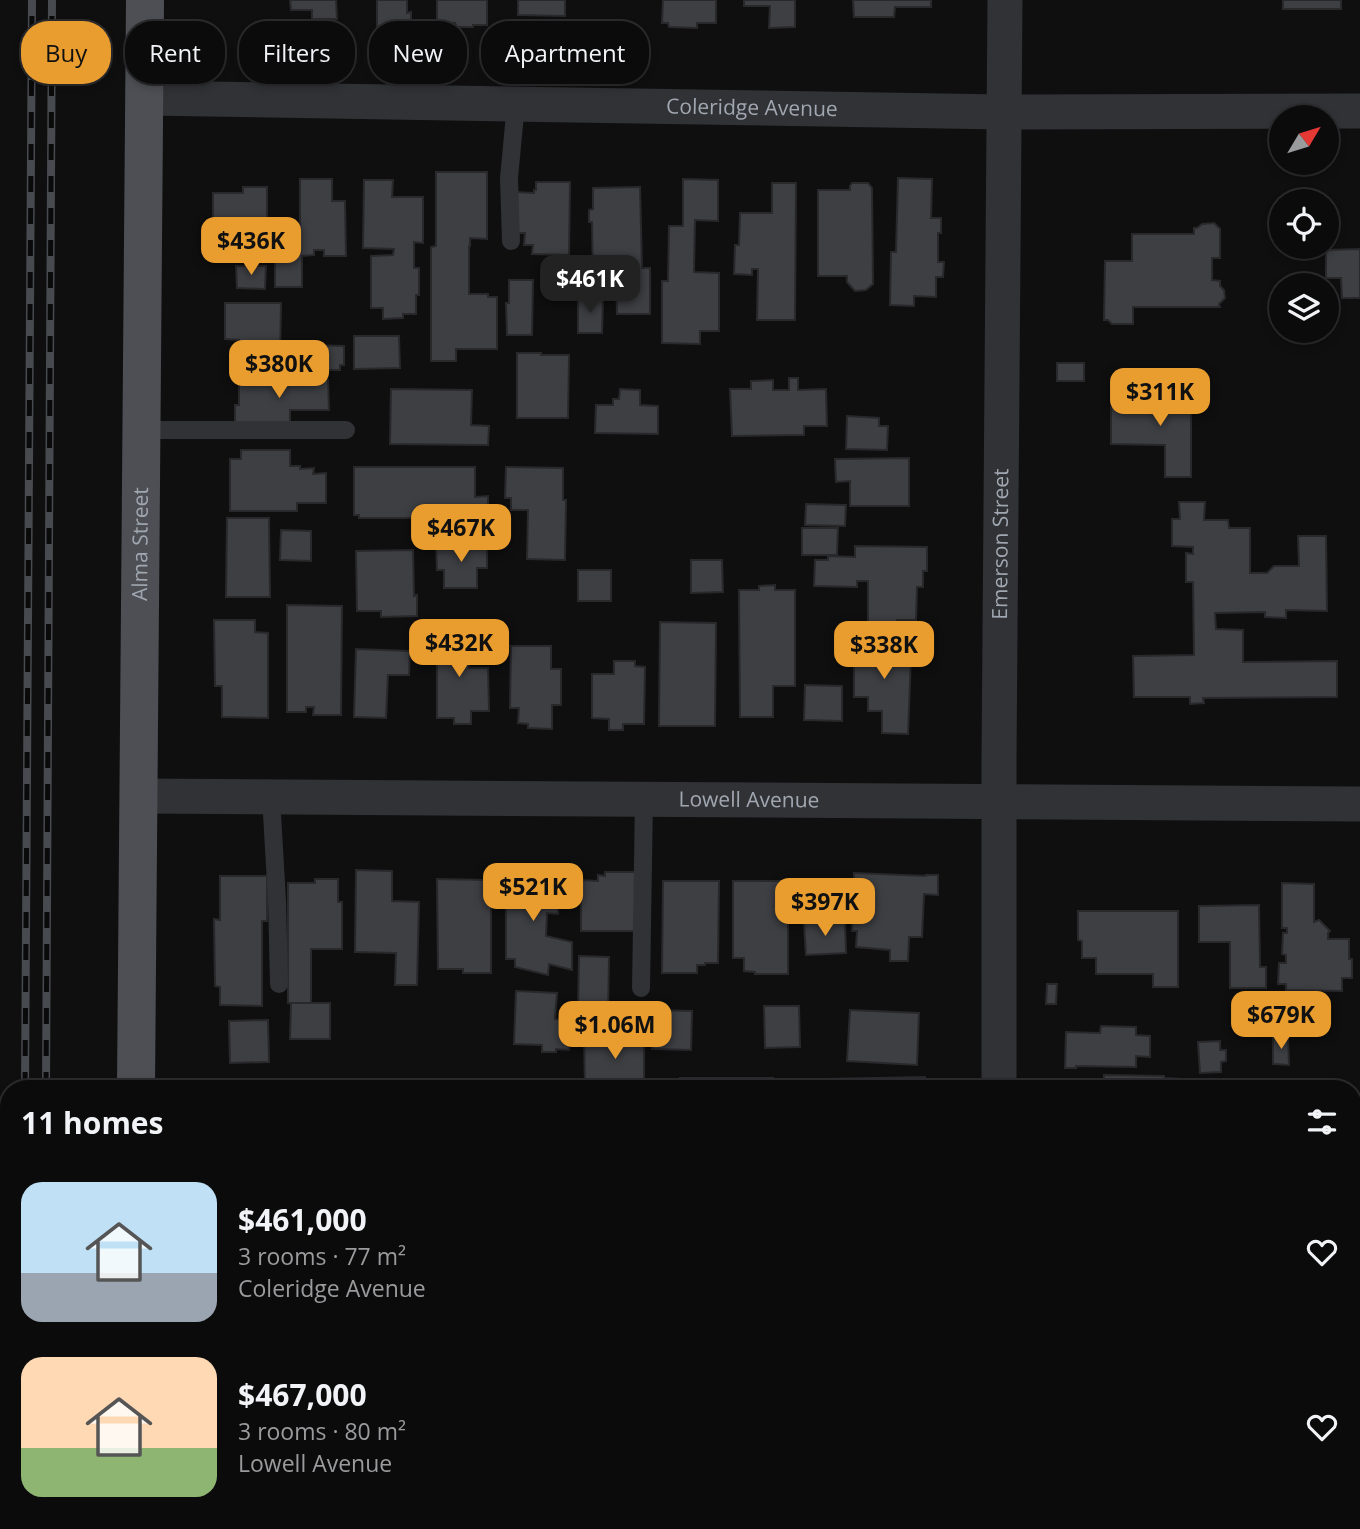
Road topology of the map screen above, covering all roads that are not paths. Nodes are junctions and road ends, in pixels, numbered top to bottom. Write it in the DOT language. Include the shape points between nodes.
graph roads {
  1 [pos="145,0"];
  2 [pos="1006,0"];
  3 [pos="145,98"];
  4 [pos="516,104"];
  5 [pos="1360,111"];
  6 [pos="1004,112"];
  7 [pos="511,241"];
  8 [pos="141,430"];
  9 [pos="346,430"];
  10 [pos="138,796"];
  11 [pos="271,797"];
  12 [pos="644,799"];
  13 [pos="999,801"];
  14 [pos="1360,804"];
  15 [pos="279,984"];
  16 [pos="641,988"];
  17 [pos="136,1080"];
  18 [pos="999,1080"];
  1 -- 3 [label="main road, Alma Street"];
  2 -- 6 [label="street, Emerson Street"];
  3 -- 4 [label="street, Coleridge Avenue"];
  3 -- 8 [label="main road, Alma Street"];
  4 -- 6 [label="street, Coleridge Avenue"];
  4 -- 7 [label="lane" via="509,178"];
  5 -- 6 [label="street, Coleridge Avenue"];
  6 -- 13 [label="street, Emerson Street"];
  8 -- 9 [label="lane"];
  8 -- 10 [label="main road, Alma Street"];
  10 -- 11 [label="street, Lowell Avenue"];
  10 -- 17 [label="main road, Alma Street"];
  11 -- 12 [label="street, Lowell Avenue"];
  11 -- 15 [label="lane"];
  12 -- 13 [label="street, Lowell Avenue"];
  12 -- 16 [label="lane"];
  13 -- 14 [label="street, Lowell Avenue"];
  13 -- 18 [label="street, Emerson Street"];
}
